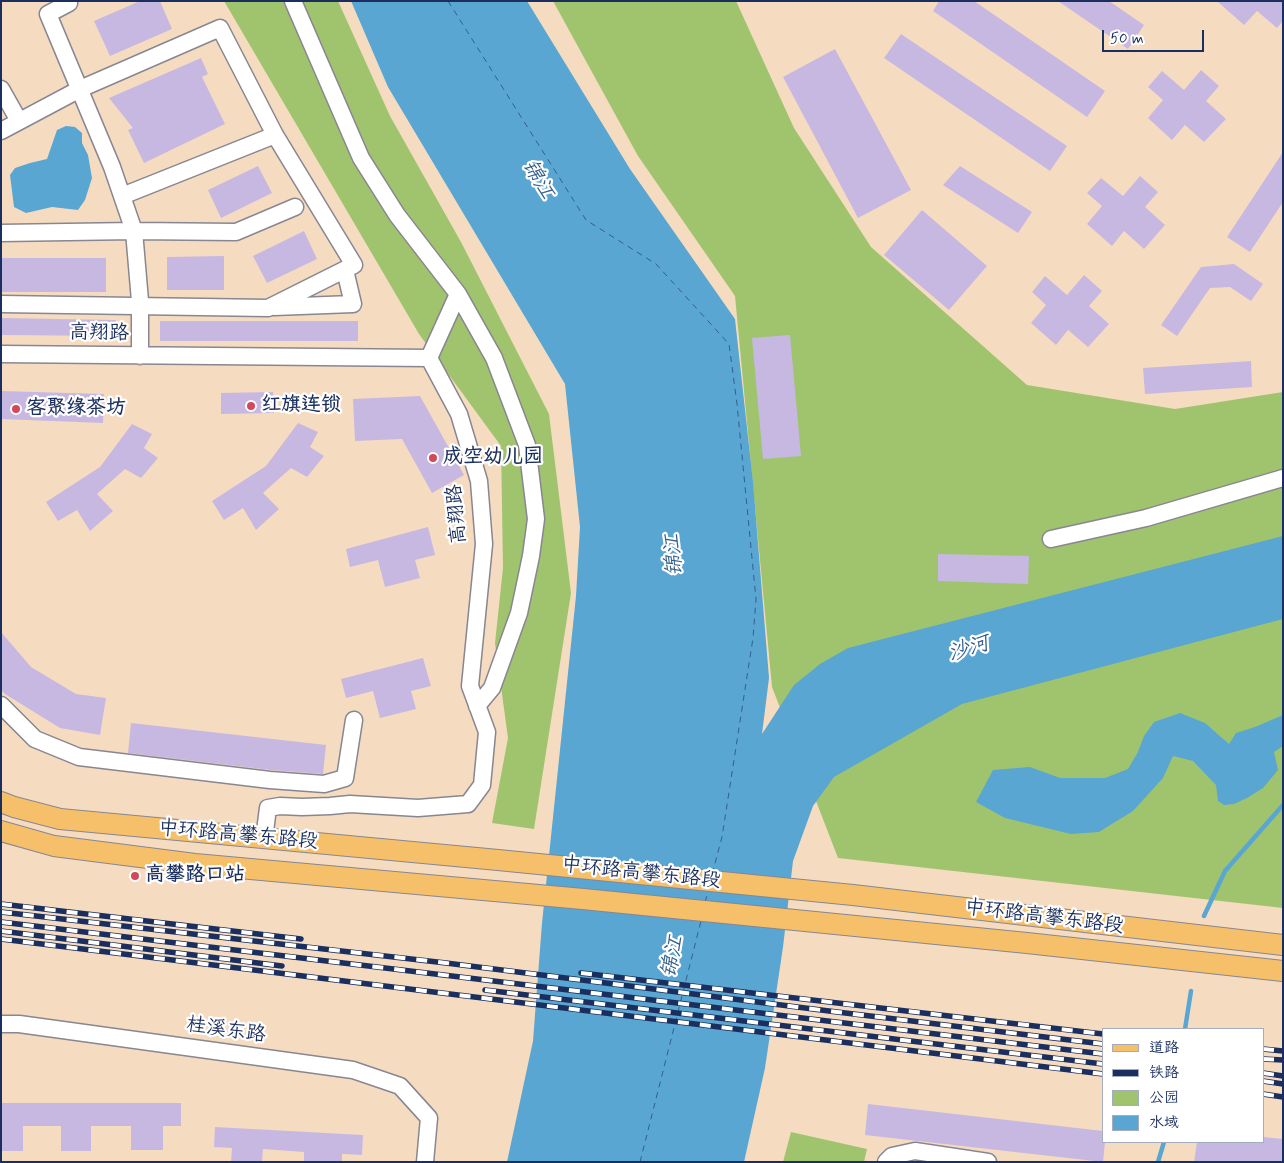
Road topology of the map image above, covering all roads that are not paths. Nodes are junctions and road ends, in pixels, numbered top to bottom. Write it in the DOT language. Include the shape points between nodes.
graph roads {
  1 [pos="293,1"];
  2 [pos="69,3"];
  3 [pos="1,89"];
  4 [pos="80,89"];
  5 [pos="19,121"];
  6 [pos="1,130"];
  7 [pos="275,135"];
  8 [pos="122,196"];
  9 [pos="294,207"];
  10 [pos="134,230"];
  11 [pos="1,233"];
  12 [pos="345,270"];
  13 [pos="458,294"];
  14 [pos="1,304"];
  15 [pos="140,305"];
  16 [pos="268,308"];
  17 [pos="1,354"];
  18 [pos="140,356"];
  19 [pos="429,358"];
  20 [pos="1283,478"];
  21 [pos="1051,540"];
  22 [pos="1,705"];
  23 [pos="477,706"];
  24 [pos="354,720"];
  25 [pos="1,802"];
  26 [pos="1,832"];
  27 [pos="264,839"];
  28 [pos="1283,946"];
  29 [pos="1283,971"];
  30 [pos="1,1024"];
  31 [pos="425,1162"];
  32 [pos="886,1162"];
  33 [pos="988,1162"];
  1 -- 13 [label="street" via="361,158 397,216"];
  2 -- 4 [label="street" via="48,14"];
  3 -- 5 [label="street"];
  4 -- 5 [label="street"];
  4 -- 7 [label="street" via="220,28"];
  4 -- 8 [label="street"];
  5 -- 6 [label="street"];
  7 -- 8 [label="street"];
  7 -- 12 [label="street" via="354,265"];
  8 -- 10 [label="street"];
  9 -- 10 [label="street" via="236,232"];
  10 -- 11 [label="street"];
  10 -- 15 [label="street"];
  12 -- 16 [label="street"];
  12 -- 16 [label="street" via="354,304"];
  13 -- 19 [label="street"];
  13 -- 23 [label="street" via="494,358 527,445 536,519 519,613 492,688"];
  14 -- 15 [label="street"];
  15 -- 16 [label="street"];
  15 -- 18 [label="street"];
  17 -- 18 [label="street, 高翔路"];
  18 -- 19 [label="street, 高翔路"];
  19 -- 23 [label="street, 高翔路" via="459,414 479,481 484,544 470,686"];
  20 -- 21 [label="street" via="1146,518"];
  22 -- 24 [label="street" via="35,739 79,756 324,784 345,778"];
  23 -- 27 [label="street, 高翔路" via="487,732 482,785 468,804 418,808 350,804 268,808"];
  25 -- 27 [label="main road, 中环路高攀东路段" via="60,819"];
  26 -- 29 [label="main road, 中环路高攀东路段" via="54,846 194,864 1027,943"];
  27 -- 28 [label="main road, 中环路高攀东路段" via="853,895"];
  30 -- 31 [label="street, 桂溪东路" via="354,1070 400,1086 429,1118"];
  32 -- 33 [label="street" via="892,1156 915,1151"];
}
